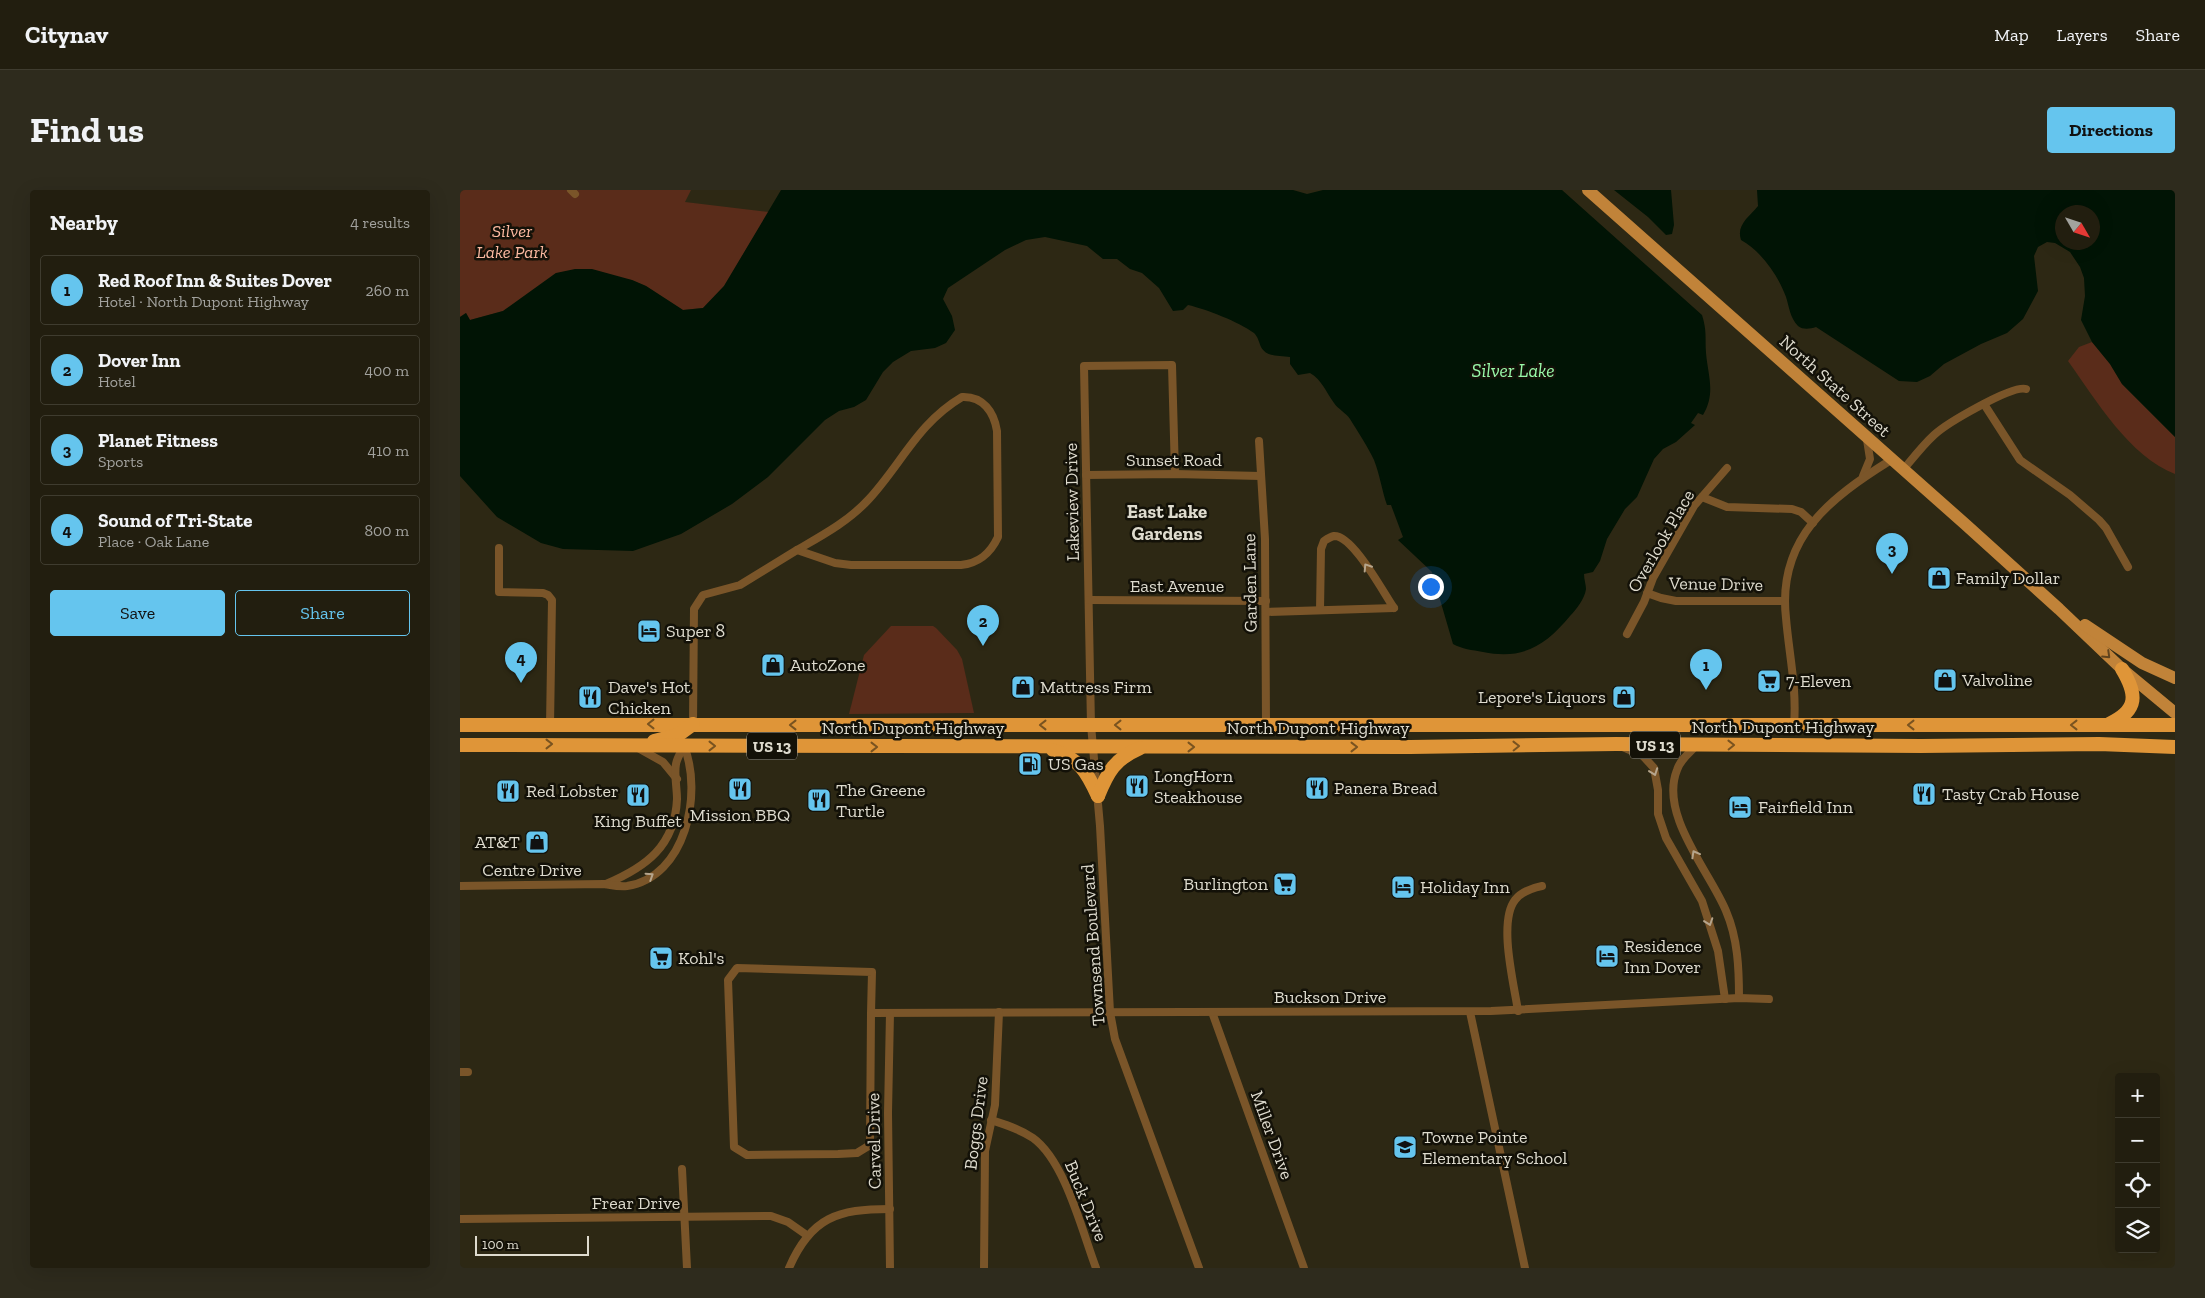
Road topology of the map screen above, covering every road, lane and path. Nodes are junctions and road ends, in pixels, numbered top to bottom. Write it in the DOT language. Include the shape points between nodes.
graph roads {
  1 [pos="1588,190"];
  2 [pos="2026,389"];
  3 [pos="1984,404"];
  4 [pos="1867,438"];
  5 [pos="1259,441"];
  6 [pos="1891,460"];
  7 [pos="1727,468"];
  8 [pos="1903,470"];
  9 [pos="1175,474"];
  10 [pos="1086,475"];
  11 [pos="1261,476"];
  12 [pos="1862,478"];
  13 [pos="1702,497"];
  14 [pos="1813,523"];
  15 [pos="499,548"];
  16 [pos="797,550"];
  17 [pos="2128,567"];
  18 [pos="1647,593"];
  19 [pos="1089,600"];
  20 [pos="1784,601"];
  21 [pos="1266,602"];
  22 [pos="2059,609"];
  23 [pos="1320,610"];
  24 [pos="1266,612"];
  25 [pos="1626,634"];
  26 [pos="2122,669"];
  27 [pos="2175,678"];
  28 [pos="2175,713"];
  29 [pos="693,724"];
  30 [pos="718,724"];
  31 [pos="1794,724"];
  32 [pos="460,725"];
  33 [pos="550,725"];
  34 [pos="1091,725"];
  35 [pos="1266,725"];
  36 [pos="2146,725"];
  37 [pos="2175,725"];
  38 [pos="1619,726"];
  39 [pos="2106,726"];
  40 [pos="1616,744"];
  41 [pos="2099,744"];
  42 [pos="460,745"];
  43 [pos="480,745"];
  44 [pos="1564,745"];
  45 [pos="1752,745"];
  46 [pos="634,746"];
  47 [pos="684,746"];
  48 [pos="1093,746"];
  49 [pos="1143,746"];
  50 [pos="1696,746"];
  51 [pos="1043,747"];
  52 [pos="2172,748"];
  53 [pos="677,779"];
  54 [pos="1098,796"];
  55 [pos="604,884"];
  56 [pos="1712,884"];
  57 [pos="460,886"];
  58 [pos="1542,886"];
  59 [pos="1697,893"];
  60 [pos="1739,998"];
  61 [pos="1769,998"];
  62 [pos="1726,999"];
  63 [pos="1518,1011"];
  64 [pos="999,1012"];
  65 [pos="1110,1012"];
  66 [pos="1212,1012"];
  67 [pos="1470,1012"];
  68 [pos="871,1013"];
  69 [pos="890,1013"];
  70 [pos="871,1110"];
  71 [pos="888,1113"];
  72 [pos="991,1120"];
  73 [pos="682,1169"];
  74 [pos="890,1209"];
  75 [pos="460,1219"];
  76 [pos="684,1219"];
  77 [pos="808,1236"];
  78 [pos="687,1268"];
  79 [pos="789,1268"];
  80 [pos="890,1268"];
  81 [pos="984,1268"];
  82 [pos="1096,1268"];
  83 [pos="1199,1268"];
  84 [pos="1304,1268"];
  85 [pos="1525,1268"];
  1 -- 4 [label="main road, North State Street"];
  2 -- 3 [label="street" via="2021,387 2008,391"];
  3 -- 8 [label="street" via="1934,435"];
  3 -- 17 [label="street" via="2020,460 2100,520"];
  4 -- 6 [label="main road, North State Street"];
  4 -- 12 [label="street" via="1870,459"];
  5 -- 11 [label="street, Garden Lane"];
  6 -- 8 [label="main road, North State Street"];
  6 -- 12 [label="street"];
  7 -- 13 [label="street, Overlook Place"];
  8 -- 22 [label="main road, North State Street"];
  9 -- 10 [label="street, Sunset Road"];
  9 -- 10 [label="street, Lakeview Drive" via="1172,365 1084,366"];
  9 -- 11 [label="street, Sunset Road"];
  10 -- 19 [label="street, Lakeview Drive"];
  11 -- 21 [label="street, Garden Lane"];
  12 -- 14 [label="street"];
  13 -- 14 [label="street" via="1727,507 1792,509"];
  13 -- 18 [label="street, Overlook Place"];
  14 -- 20 [label="street" via="1790,561"];
  15 -- 33 [label="street" via="499,592 544,593 552,600"];
  16 -- 16 [label="street" via="861,508 915,437 952,403 962,397 970,397 989,410 997,431 999,529 994,545 982,559 961,565 861,566 835,563"];
  16 -- 29 [label="street" via="750,580 707,592 697,601 694,609"];
  18 -- 20 [label="street, Venue Drive" via="1676,600"];
  18 -- 25 [label="street, Overlook Place"];
  19 -- 21 [label="street, East Avenue"];
  19 -- 34 [label="street, Lakeview Drive"];
  20 -- 31 [label="street" via="1795,686"];
  21 -- 24 [label="street, Garden Lane"];
  22 -- 26 [label="main road, North State Street, one-way"];
  22 -- 27 [label="main road, North State Street" via="2142,663"];
  23 -- 23 [label="street, one-way" via="1394,608 1358,552 1340,537 1334,536 1324,542 1321,549"];
  23 -- 24 [label="street"];
  24 -- 35 [label="street, Garden Lane"];
  26 -- 28 [label="main road, North State Street"];
  26 -- 39 [label="highway" via="2134,693 2133,702 2125,715"];
  29 -- 30 [label="highway, North Dupont Highway / US 13"];
  29 -- 33 [label="highway, North Dupont Highway / US 13, one-way"];
  29 -- 46 [label="highway" via="678,735"];
  34 -- 30 [label="highway, North Dupont Highway / US 13, one-way"];
  30 -- 47 [label="highway" via="695,734"];
  31 -- 38 [label="highway, North Dupont Highway / US 13"];
  39 -- 31 [label="highway, North Dupont Highway / US 13, one-way"];
  31 -- 45 [label="highway" via="1785,735"];
  32 -- 33 [label="highway, North Dupont Highway / US 13"];
  33 -- 43 [label="highway" via="539,732 484,734"];
  35 -- 34 [label="highway, North Dupont Highway / US 13, one-way"];
  34 -- 48 [label="street, Townsend Boulevard"];
  35 -- 38 [label="highway, North Dupont Highway / US 13"];
  36 -- 37 [label="highway, North Dupont Highway / US 13"];
  36 -- 39 [label="highway, North Dupont Highway / US 13"];
  36 -- 41 [label="highway" via="2139,738"];
  38 -- 44 [label="highway" via="1606,732 1574,732 1568,735"];
  40 -- 44 [label="highway, North Dupont Highway / US 13"];
  40 -- 50 [label="highway, North Dupont Highway / US 13"];
  40 -- 59 [label="street, one-way" via="1643,756 1654,768 1658,814 1665,834"];
  41 -- 45 [label="highway, North Dupont Highway / US 13"];
  41 -- 52 [label="highway, North Dupont Highway / US 13"];
  42 -- 43 [label="highway, North Dupont Highway / US 13"];
  43 -- 46 [label="highway, North Dupont Highway / US 13, one-way"];
  49 -- 44 [label="highway, North Dupont Highway / US 13, one-way"];
  50 -- 45 [label="highway, North Dupont Highway / US 13, one-way"];
  46 -- 47 [label="highway, North Dupont Highway / US 13"];
  46 -- 53 [label="street" via="663,762"];
  47 -- 51 [label="highway, North Dupont Highway / US 13, one-way"];
  47 -- 53 [label="street, Centre Drive" via="676,764"];
  55 -- 47 [label="street, Centre Drive, one-way" via="628,886 644,880 666,863 678,846 686,828 690,804 690,762"];
  48 -- 49 [label="highway, North Dupont Highway / US 13"];
  48 -- 51 [label="highway, North Dupont Highway / US 13"];
  48 -- 54 [label="street, Townsend Boulevard"];
  49 -- 54 [label="highway" via="1120,758"];
  56 -- 50 [label="street, one-way" via="1680,826 1674,795 1676,770"];
  51 -- 54 [label="highway" via="1068,756 1081,766 1088,773"];
  53 -- 55 [label="street, Centre Drive" via="675,814 660,847 640,868"];
  54 -- 65 [label="street, Townsend Boulevard"];
  55 -- 57 [label="street, Centre Drive"];
  56 -- 59 [label="street"];
  56 -- 60 [label="street" via="1727,911 1736,947"];
  58 -- 63 [label="street" via="1529,889 1516,898 1508,917"];
  59 -- 62 [label="street, one-way" via="1718,951"];
  60 -- 61 [label="street, Buckson Drive"];
  60 -- 62 [label="street, Buckson Drive"];
  62 -- 63 [label="street, Buckson Drive"];
  63 -- 67 [label="street, Buckson Drive"];
  64 -- 65 [label="street, Buckson Drive"];
  64 -- 69 [label="street, Buckson Drive"];
  64 -- 72 [label="street, Boggs Drive" via="997,1080"];
  65 -- 66 [label="street, Buckson Drive"];
  65 -- 83 [label="street, Townsend Boulevard" via="1115,1039"];
  66 -- 67 [label="street, Buckson Drive"];
  66 -- 84 [label="street, Miller Drive"];
  67 -- 85 [label="street"];
  68 -- 69 [label="street, Buckson Drive"];
  68 -- 70 [label="street"];
  68 -- 70 [label="street" via="872,972 738,968 728,980 734,1147 747,1155 857,1154 870,1145"];
  69 -- 71 [label="street, Carvel Drive"];
  70 -- 71 [label="street"];
  71 -- 74 [label="street, Carvel Drive"];
  72 -- 81 [label="street, Boggs Drive" via="985,1151"];
  72 -- 82 [label="street, Buck Drive" via="1025,1133 1054,1160"];
  73 -- 76 [label="street"];
  74 -- 77 [label="street" via="840,1213 823,1222"];
  74 -- 80 [label="street, Carvel Drive"];
  75 -- 76 [label="street, Frear Drive"];
  76 -- 77 [label="street, Frear Drive" via="771,1216 788,1222"];
  76 -- 78 [label="street"];
  77 -- 79 [label="street"];
}
